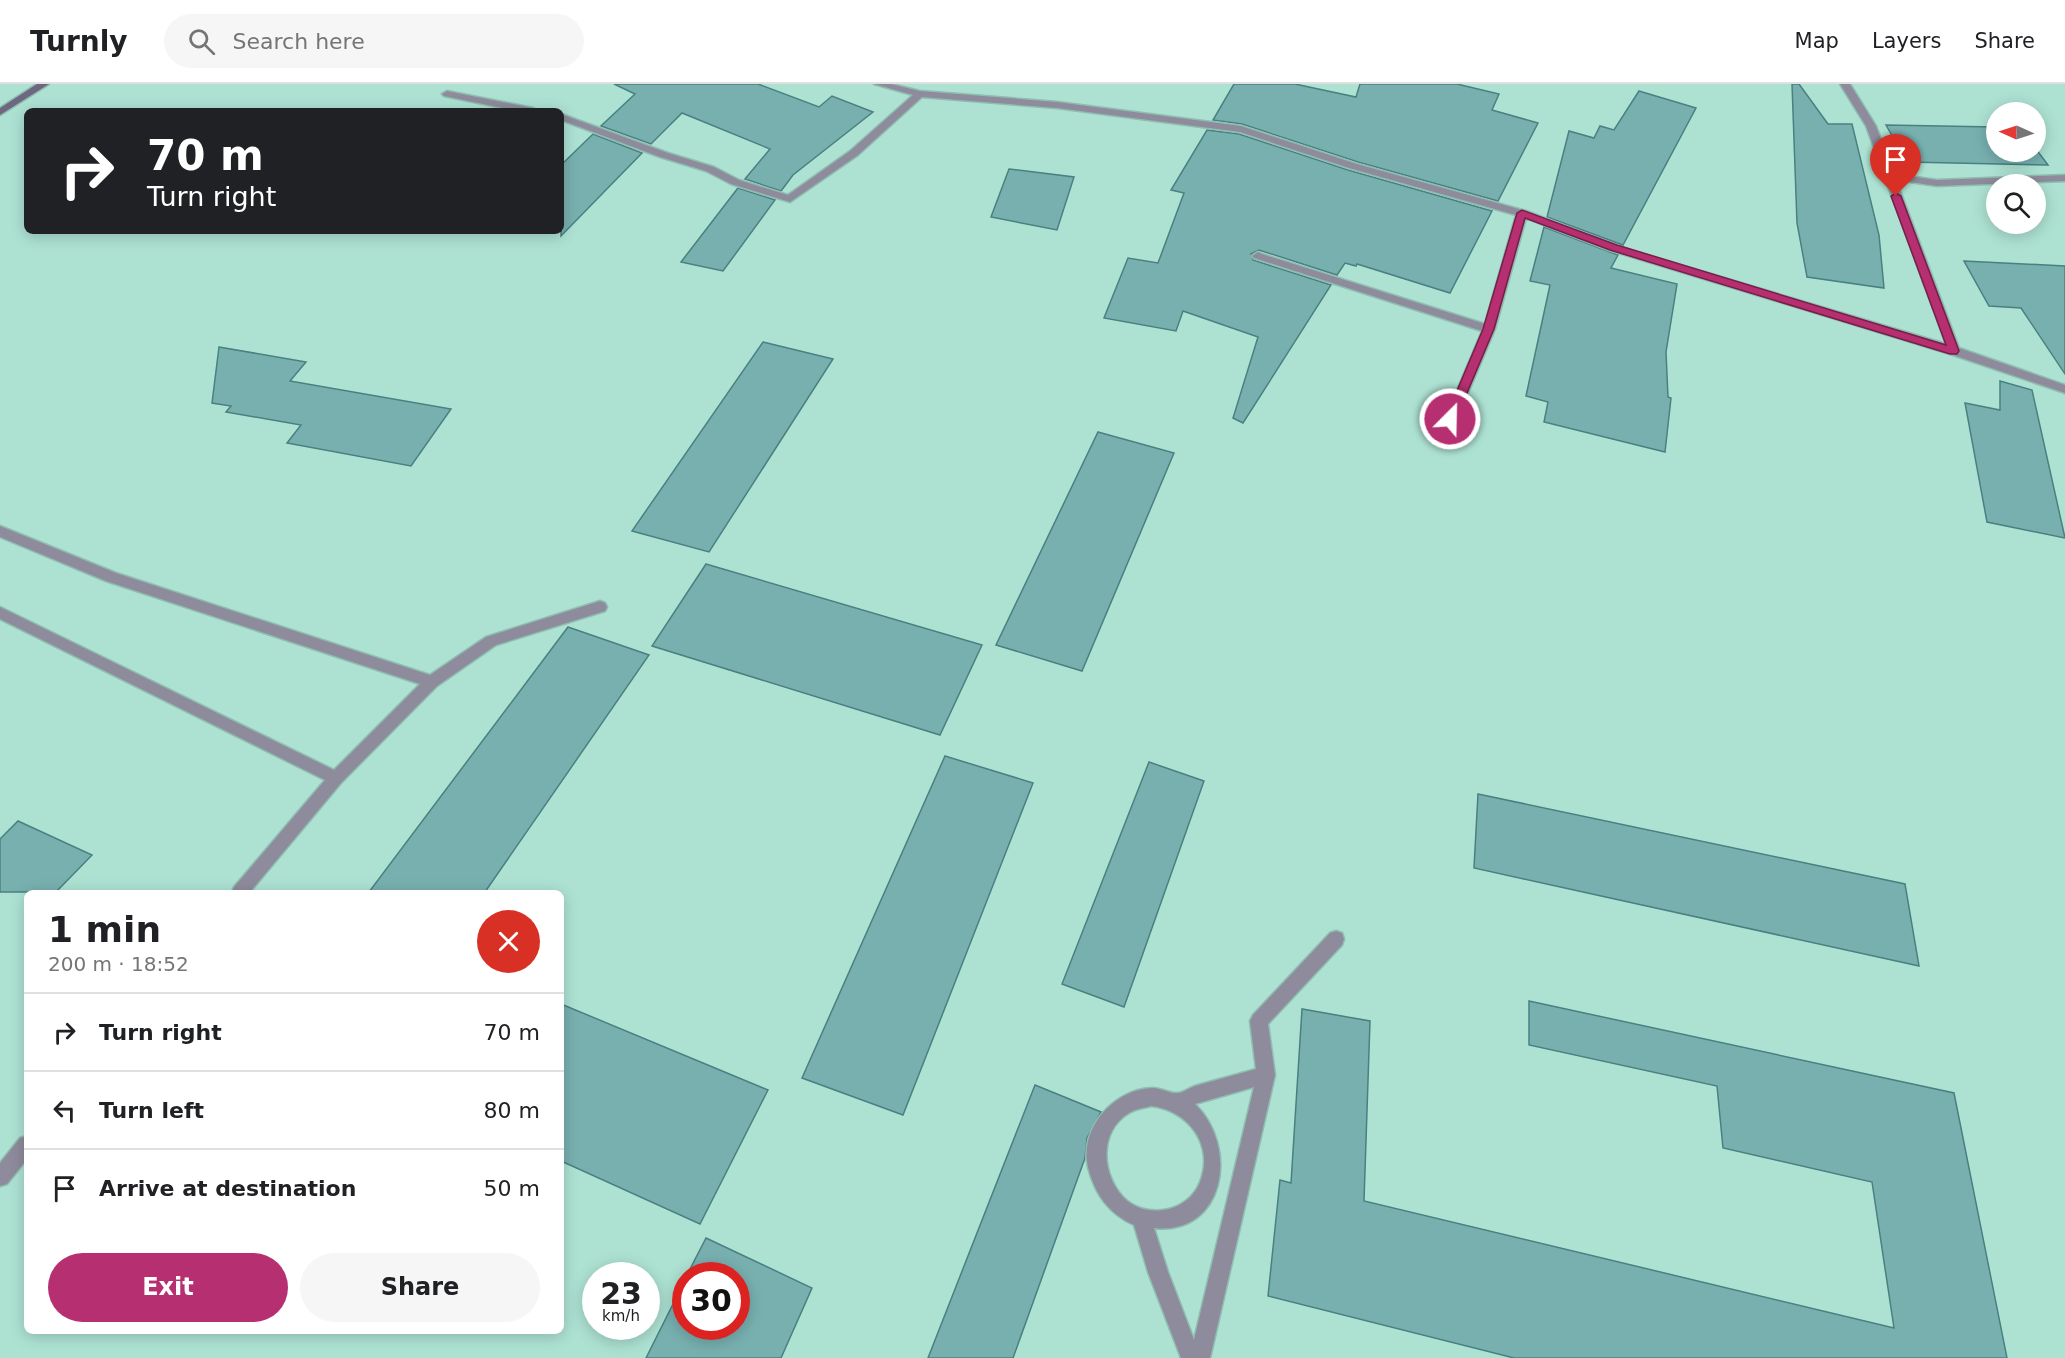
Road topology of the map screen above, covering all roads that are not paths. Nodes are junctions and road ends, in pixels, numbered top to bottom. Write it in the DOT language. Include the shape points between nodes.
graph roads {
  1 [pos="44,84"];
  2 [pos="879,84"];
  3 [pos="1845,84"];
  4 [pos="447,94"];
  5 [pos="920,94"];
  6 [pos="518,108"];
  7 [pos="0,112"];
  8 [pos="564,118"];
  9 [pos="1889,176"];
  10 [pos="2065,178"];
  11 [pos="1522,213"];
  12 [pos="1258,256"];
  13 [pos="1489,329"];
  14 [pos="1954,351"];
  15 [pos="2065,389"];
  16 [pos="1450,419"];
  17 [pos="0,531"];
  18 [pos="600,607"];
  19 [pos="0,613"];
  20 [pos="432,682"];
  21 [pos="336,778"];
  22 [pos="242,890"];
  23 [pos="1336,939"];
  24 [pos="1266,1075"];
  25 [pos="1178,1103"];
  26 [pos="24,1149"];
  27 [pos="0,1177"];
  28 [pos="1142,1219"];
  29 [pos="1191,1358"];
  30 [pos="1200,1358"];
  1 -- 7 [label="main road"];
  2 -- 5 [label="street"];
  3 -- 9 [label="street" via="1871,126"];
  4 -- 6 [label="street"];
  5 -- 8 [label="street" via="854,153 789,199"];
  5 -- 11 [label="street" via="1057,105 1241,129 1353,166"];
  9 -- 10 [label="street" via="1937,183"];
  9 -- 14 [label="street"];
  11 -- 13 [label="street"];
  11 -- 14 [label="street" via="1613,248"];
  12 -- 13 [label="street"];
  13 -- 16 [label="street"];
  14 -- 15 [label="street"];
  17 -- 20 [label="street" via="111,577"];
  18 -- 20 [label="street" via="490,641"];
  19 -- 21 [label="street"];
  20 -- 21 [label="street"];
  21 -- 22 [label="street"];
  23 -- 24 [label="street" via="1259,1021"];
  24 -- 25 [label="street"];
  24 -- 30 [label="street"];
  25 -- 28 [label="street" via="1190,1111 1208,1135 1211,1180 1205,1193 1185,1214 1171,1219"];
  25 -- 28 [label="street" via="1137,1098 1113,1112 1099,1136 1096,1150 1100,1179 1118,1205"];
  26 -- 27 [label="street"];
  28 -- 29 [label="street"];
}
